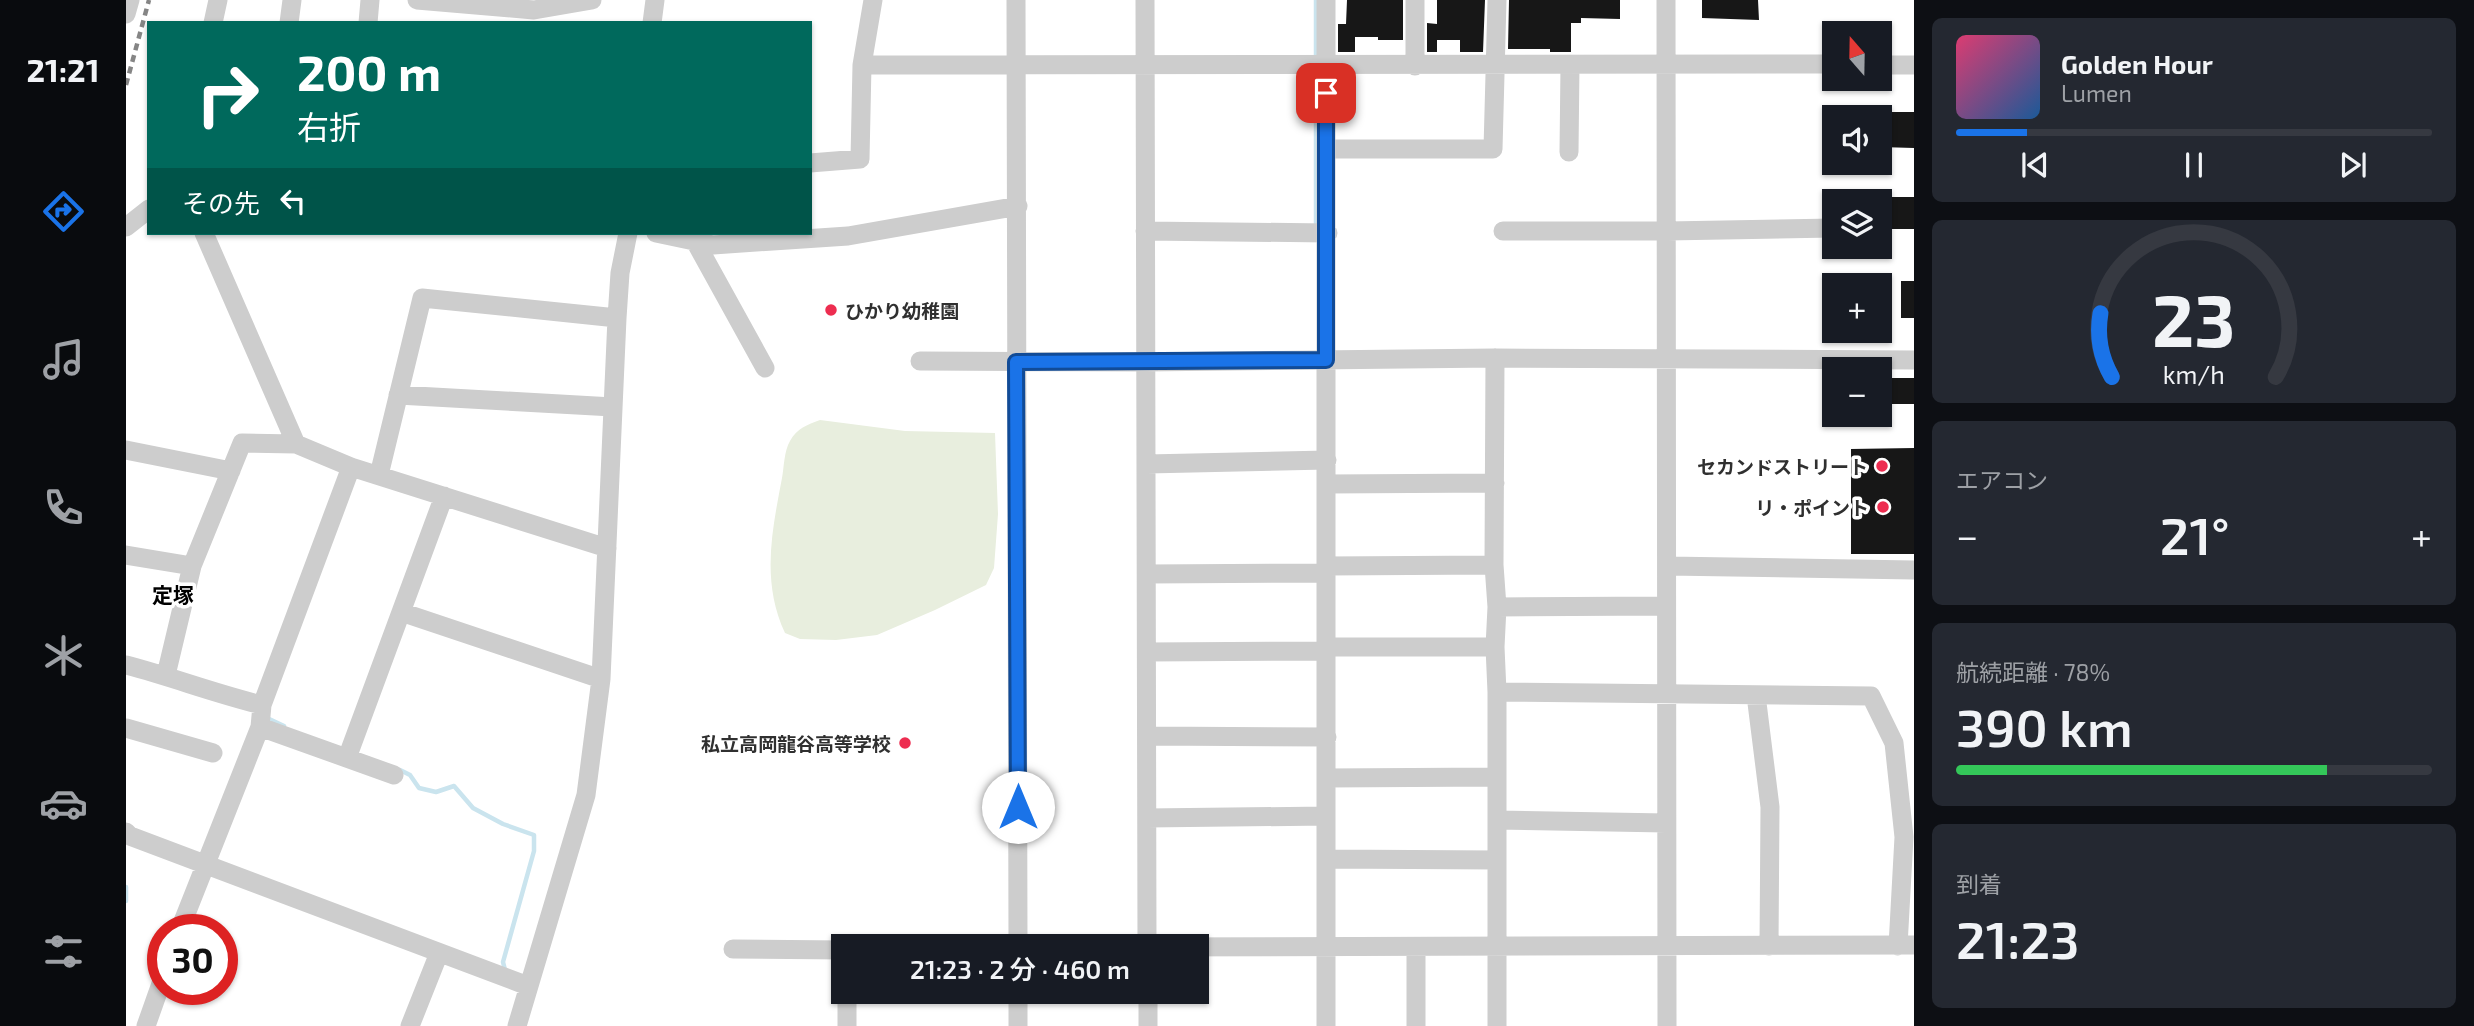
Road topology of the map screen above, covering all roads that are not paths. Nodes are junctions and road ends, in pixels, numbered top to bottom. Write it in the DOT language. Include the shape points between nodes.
graph roads {
  1 [pos="130,0"];
  2 [pos="218,0"];
  3 [pos="292,0"];
  4 [pos="370,0"];
  5 [pos="417,0"];
  6 [pos="592,0"];
  7 [pos="655,0"];
  8 [pos="873,0"];
  9 [pos="1016,0"];
  10 [pos="1145,0"];
  11 [pos="1326,0"];
  12 [pos="1415,0"];
  13 [pos="1497,0"];
  14 [pos="1666,0"];
  15 [pos="126,15"];
  16 [pos="213,21"];
  17 [pos="289,21"];
  18 [pos="368,21"];
  19 [pos="652,21"];
  20 [pos="1665,63"];
  21 [pos="1822,64"];
  22 [pos="862,65"];
  23 [pos="1145,65"];
  24 [pos="1319,65"];
  25 [pos="1496,65"];
  26 [pos="1570,65"];
  27 [pos="1892,65"];
  28 [pos="1914,65"];
  29 [pos="1016,66"];
  30 [pos="1415,66"];
  31 [pos="1326,149"];
  32 [pos="1569,152"];
  33 [pos="812,163"];
  34 [pos="1018,206"];
  35 [pos="147,211"];
  36 [pos="126,227"];
  37 [pos="1822,228"];
  38 [pos="1145,230"];
  39 [pos="1503,231"];
  40 [pos="1667,231"];
  41 [pos="1321,232"];
  42 [pos="205,235"];
  43 [pos="628,235"];
  44 [pos="671,235"];
  45 [pos="708,240"];
  46 [pos="617,318"];
  47 [pos="1495,358"];
  48 [pos="1666,359"];
  49 [pos="1320,360"];
  50 [pos="1914,360"];
  51 [pos="920,361"];
  52 [pos="1016,362"];
  53 [pos="1145,362"];
  54 [pos="765,368"];
  55 [pos="398,396"];
  56 [pos="613,407"];
  57 [pos="296,444"];
  58 [pos="126,450"];
  59 [pos="1320,460"];
  60 [pos="1147,464"];
  61 [pos="351,467"];
  62 [pos="231,471"];
  63 [pos="379,475"];
  64 [pos="1496,483"];
  65 [pos="1327,484"];
  66 [pos="444,496"];
  67 [pos="607,548"];
  68 [pos="126,555"];
  69 [pos="1494,565"];
  70 [pos="192,566"];
  71 [pos="1668,566"];
  72 [pos="1914,570"];
  73 [pos="1321,572"];
  74 [pos="1147,574"];
  75 [pos="1666,606"];
  76 [pos="1497,607"];
  77 [pos="401,612"];
  78 [pos="1495,647"];
  79 [pos="1322,650"];
  80 [pos="1147,652"];
  81 [pos="126,665"];
  82 [pos="166,675"];
  83 [pos="601,679"];
  84 [pos="1497,692"];
  85 [pos="1667,694"];
  86 [pos="1756,695"];
  87 [pos="262,705"];
  88 [pos="260,727"];
  89 [pos="126,728"];
  90 [pos="1147,736"];
  91 [pos="1320,737"];
  92 [pos="213,753"];
  93 [pos="347,758"];
  94 [pos="394,775"];
  95 [pos="1497,777"];
  96 [pos="1326,778"];
  97 [pos="1326,816"];
  98 [pos="1147,818"];
  99 [pos="1497,820"];
  100 [pos="1666,823"];
  101 [pos="128,834"];
  102 [pos="1326,859"];
  103 [pos="1497,860"];
  104 [pos="206,865"];
  105 [pos="186,914"];
  106 [pos="1018,934"];
  107 [pos="1147,934"];
  108 [pos="1209,946"];
  109 [pos="1496,946"];
  110 [pos="1769,946"];
  111 [pos="1906,946"];
  112 [pos="1327,947"];
  113 [pos="1416,947"];
  114 [pos="1667,947"];
  115 [pos="733,949"];
  116 [pos="831,950"];
  117 [pos="439,953"];
  118 [pos="528,986"];
  119 [pos="847,1004"];
  120 [pos="1018,1004"];
  121 [pos="1148,1004"];
  122 [pos="153,1005"];
  123 [pos="146,1026"];
  124 [pos="410,1026"];
  125 [pos="517,1026"];
  126 [pos="847,1026"];
  127 [pos="1018,1026"];
  128 [pos="1148,1026"];
  129 [pos="1326,1026"];
  130 [pos="1416,1026"];
  131 [pos="1497,1026"];
  132 [pos="1667,1026"];
  1 -- 15 [label="street"];
  2 -- 16 [label="street"];
  3 -- 17 [label="street"];
  4 -- 18 [label="street"];
  5 -- 6 [label="street" via="534,10"];
  7 -- 19 [label="street"];
  8 -- 22 [label="street"];
  9 -- 29 [label="street"];
  10 -- 23 [label="street"];
  11 -- 24 [label="street"];
  12 -- 30 [label="street"];
  13 -- 25 [label="street"];
  14 -- 20 [label="street"];
  20 -- 21 [label="street"];
  20 -- 26 [label="street"];
  20 -- 40 [label="street"];
  22 -- 29 [label="street"];
  22 -- 33 [label="street" via="860,159"];
  23 -- 24 [label="street"];
  23 -- 29 [label="street"];
  23 -- 38 [label="street"];
  24 -- 30 [label="street"];
  24 -- 31 [label="street"];
  25 -- 26 [label="street"];
  25 -- 30 [label="street"];
  25 -- 31 [label="street" via="1493,149"];
  26 -- 32 [label="street"];
  27 -- 28 [label="street"];
  29 -- 34 [label="street"];
  31 -- 41 [label="street"];
  34 -- 45 [label="street" via="848,236"];
  34 -- 52 [label="street"];
  35 -- 36 [label="street"];
  37 -- 40 [label="street"];
  38 -- 41 [label="street"];
  38 -- 53 [label="street"];
  39 -- 40 [label="street"];
  40 -- 48 [label="street"];
  41 -- 49 [label="street"];
  42 -- 57 [label="street"];
  43 -- 46 [label="street"];
  44 -- 45 [label="street"];
  45 -- 54 [label="street"];
  46 -- 55 [label="street" via="422,298"];
  46 -- 56 [label="street"];
  47 -- 48 [label="street"];
  47 -- 49 [label="street"];
  47 -- 64 [label="street"];
  48 -- 50 [label="street"];
  48 -- 71 [label="street"];
  49 -- 53 [label="street"];
  49 -- 59 [label="street"];
  51 -- 52 [label="street"];
  52 -- 53 [label="street"];
  52 -- 106 [label="street"];
  53 -- 60 [label="street"];
  55 -- 56 [label="street"];
  55 -- 63 [label="street"];
  56 -- 67 [label="street"];
  57 -- 61 [label="street"];
  57 -- 62 [label="street" via="242,443"];
  58 -- 62 [label="street"];
  59 -- 60 [label="street"];
  59 -- 65 [label="street"];
  60 -- 74 [label="street"];
  61 -- 63 [label="street"];
  61 -- 87 [label="street"];
  62 -- 70 [label="street"];
  63 -- 66 [label="street"];
  64 -- 65 [label="street"];
  64 -- 69 [label="street"];
  65 -- 73 [label="street"];
  66 -- 67 [label="street"];
  66 -- 77 [label="street"];
  67 -- 83 [label="street"];
  68 -- 70 [label="street"];
  69 -- 73 [label="street"];
  69 -- 76 [label="street"];
  70 -- 82 [label="street"];
  71 -- 72 [label="street"];
  71 -- 75 [label="street"];
  73 -- 74 [label="street"];
  73 -- 79 [label="street"];
  74 -- 80 [label="street"];
  75 -- 76 [label="street"];
  75 -- 85 [label="street"];
  76 -- 78 [label="street"];
  77 -- 83 [label="street"];
  77 -- 93 [label="street"];
  78 -- 79 [label="street"];
  78 -- 84 [label="street"];
  79 -- 80 [label="street"];
  79 -- 91 [label="street"];
  80 -- 90 [label="street"];
  81 -- 82 [label="street"];
  82 -- 87 [label="street"];
  83 -- 118 [label="street" via="586,795"];
  84 -- 85 [label="street"];
  84 -- 95 [label="street"];
  85 -- 86 [label="street"];
  85 -- 100 [label="street"];
  86 -- 110 [label="street" via="1770,807"];
  86 -- 111 [label="street" via="1871,696 1894,743 1904,837"];
  87 -- 88 [label="street"];
  88 -- 93 [label="street"];
  88 -- 104 [label="street"];
  89 -- 92 [label="street"];
  90 -- 91 [label="street"];
  90 -- 98 [label="street"];
  91 -- 96 [label="street"];
  93 -- 94 [label="street"];
  95 -- 96 [label="street"];
  95 -- 99 [label="street"];
  96 -- 97 [label="street"];
  97 -- 98 [label="street"];
  97 -- 102 [label="street"];
  98 -- 107 [label="street"];
  99 -- 100 [label="street"];
  99 -- 103 [label="street"];
  100 -- 114 [label="street"];
  101 -- 104 [label="street"];
  102 -- 103 [label="street"];
  102 -- 112 [label="street"];
  103 -- 109 [label="street"];
  104 -- 105 [label="street"];
  104 -- 117 [label="street"];
  108 -- 112 [label="street"];
  109 -- 113 [label="street"];
  109 -- 114 [label="street"];
  109 -- 131 [label="street"];
  110 -- 111 [label="street"];
  110 -- 114 [label="street"];
  112 -- 113 [label="street"];
  112 -- 129 [label="street"];
  113 -- 130 [label="street"];
  114 -- 132 [label="street"];
  115 -- 116 [label="street"];
  117 -- 118 [label="street"];
  117 -- 124 [label="street"];
  118 -- 125 [label="street"];
  119 -- 126 [label="street"];
  120 -- 127 [label="street"];
  121 -- 128 [label="street"];
  122 -- 123 [label="street"];
}
